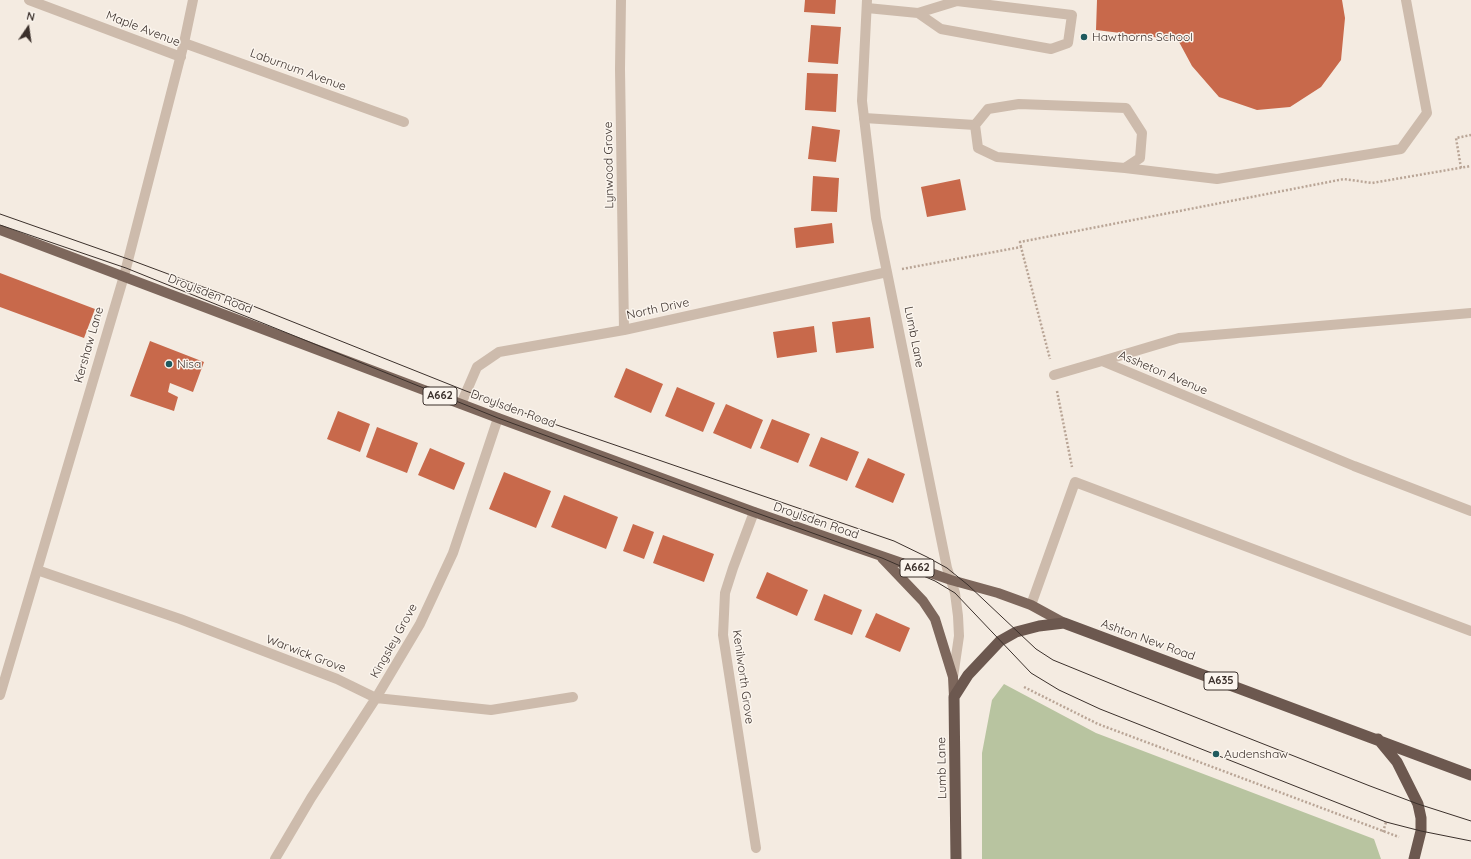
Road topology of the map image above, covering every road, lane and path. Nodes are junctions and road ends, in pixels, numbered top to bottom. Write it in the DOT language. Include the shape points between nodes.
graph roads {
  1 [pos="29,0"];
  2 [pos="193,0"];
  3 [pos="621,0"];
  4 [pos="1406,0"];
  5 [pos="867,4"];
  6 [pos="918,13"];
  7 [pos="184,43"];
  8 [pos="181,57"];
  9 [pos="864,118"];
  10 [pos="404,122"];
  11 [pos="975,125"];
  12 [pos="1471,135"];
  13 [pos="1471,166"];
  14 [pos="1125,168"];
  15 [pos="1460,168"];
  16 [pos="0,230"];
  17 [pos="1021,247"];
  18 [pos="887,272"];
  19 [pos="124,276"];
  20 [pos="1471,313"];
  21 [pos="624,330"];
  22 [pos="1102,361"];
  23 [pos="1054,375"];
  24 [pos="461,404"];
  25 [pos="498,418"];
  26 [pos="1075,482"];
  27 [pos="1471,511"];
  28 [pos="754,512"];
  29 [pos="882,558"];
  30 [pos="37,570"];
  31 [pos="951,580"];
  32 [pos="1031,605"];
  33 [pos="1064,623"];
  34 [pos="1471,632"];
  35 [pos="953,677"];
  36 [pos="1024,687"];
  37 [pos="0,695"];
  38 [pos="573,697"];
  39 [pos="954,697"];
  40 [pos="376,698"];
  41 [pos="1378,739"];
  42 [pos="1471,775"];
  43 [pos="1386,822"];
  44 [pos="1383,832"];
  45 [pos="1399,837"];
  46 [pos="756,848"];
  47 [pos="275,859"];
  48 [pos="956,859"];
  49 [pos="1414,859"];
  1 -- 8 [label="street, Maple Avenue"];
  2 -- 7 [label="street, Kershaw Lane"];
  3 -- 21 [label="street, Lynwood Grove"];
  4 -- 14 [label="street" via="1427,113 1401,150 1217,179"];
  5 -- 6 [label="street"];
  5 -- 9 [label="street, Lumb Lane" via="862,101"];
  6 -- 6 [label="street" via="941,29 1051,49 1068,43 1072,15 957,1"];
  7 -- 8 [label="street, Kershaw Lane"];
  7 -- 10 [label="street, Laburnum Avenue"];
  8 -- 19 [label="street, Kershaw Lane"];
  9 -- 11 [label="street"];
  9 -- 18 [label="street, Lumb Lane" via="876,218"];
  11 -- 14 [label="street" via="978,148 998,157"];
  11 -- 14 [label="street" via="988,109 1019,104 1126,108 1142,133 1140,158"];
  12 -- 15 [label="path" via="1456,138"];
  13 -- 15 [label="path"];
  15 -- 17 [label="path" via="1372,183 1344,179 1020,242"];
  16 -- 19 [label="main road, Droylsden Road / A662"];
  17 -- 18 [label="path"];
  17 -- 23 [label="path"];
  18 -- 21 [label="street, North Drive"];
  18 -- 31 [label="street, Lumb Lane"];
  19 -- 24 [label="main road, Droylsden Road / A662"];
  19 -- 30 [label="street, Kershaw Lane"];
  20 -- 22 [label="street, Assheton Avenue" via="1179,338"];
  21 -- 24 [label="street, North Drive" via="499,352 478,367"];
  22 -- 23 [label="street"];
  22 -- 27 [label="street, Assheton Avenue" via="1354,466"];
  23 -- 26 [label="path"];
  24 -- 25 [label="main road, Droylsden Road / A662"];
  25 -- 28 [label="main road, Droylsden Road / A662"];
  25 -- 40 [label="street, Kingsley Grove" via="453,553 420,624"];
  26 -- 32 [label="street"];
  26 -- 34 [label="street"];
  28 -- 29 [label="main road, Droylsden Road / A662"];
  28 -- 46 [label="street, Kenilworth Grove" via="725,593 723,635"];
  29 -- 31 [label="main road, Droylsden Road / A662" via="897,560"];
  29 -- 35 [label="main road, Lumb Lane" via="923,601 935,618"];
  30 -- 37 [label="street, Kershaw Lane"];
  30 -- 40 [label="street, Warwick Grove" via="195,625 337,679"];
  31 -- 32 [label="main road, Ashton New Road / A635"];
  31 -- 35 [label="street, Lumb Lane" via="959,636"];
  32 -- 33 [label="main road, Ashton New Road / A635"];
  33 -- 39 [label="highway, A635" via="1016,632 1000,641 968,675"];
  33 -- 41 [label="highway, Ashton New Road / A635"];
  35 -- 39 [label="main road, Lumb Lane"];
  36 -- 44 [label="path" via="1098,724"];
  38 -- 40 [label="street, Warwick Grove" via="491,710"];
  39 -- 48 [label="highway, Lumb Lane"];
  40 -- 47 [label="street, Kingsley Grove"];
  41 -- 42 [label="highway, Ashton New Road / A635"];
  41 -- 49 [label="highway" via="1397,762 1418,804 1420,832"];
  43 -- 44 [label="path"];
  44 -- 45 [label="path"];
}
